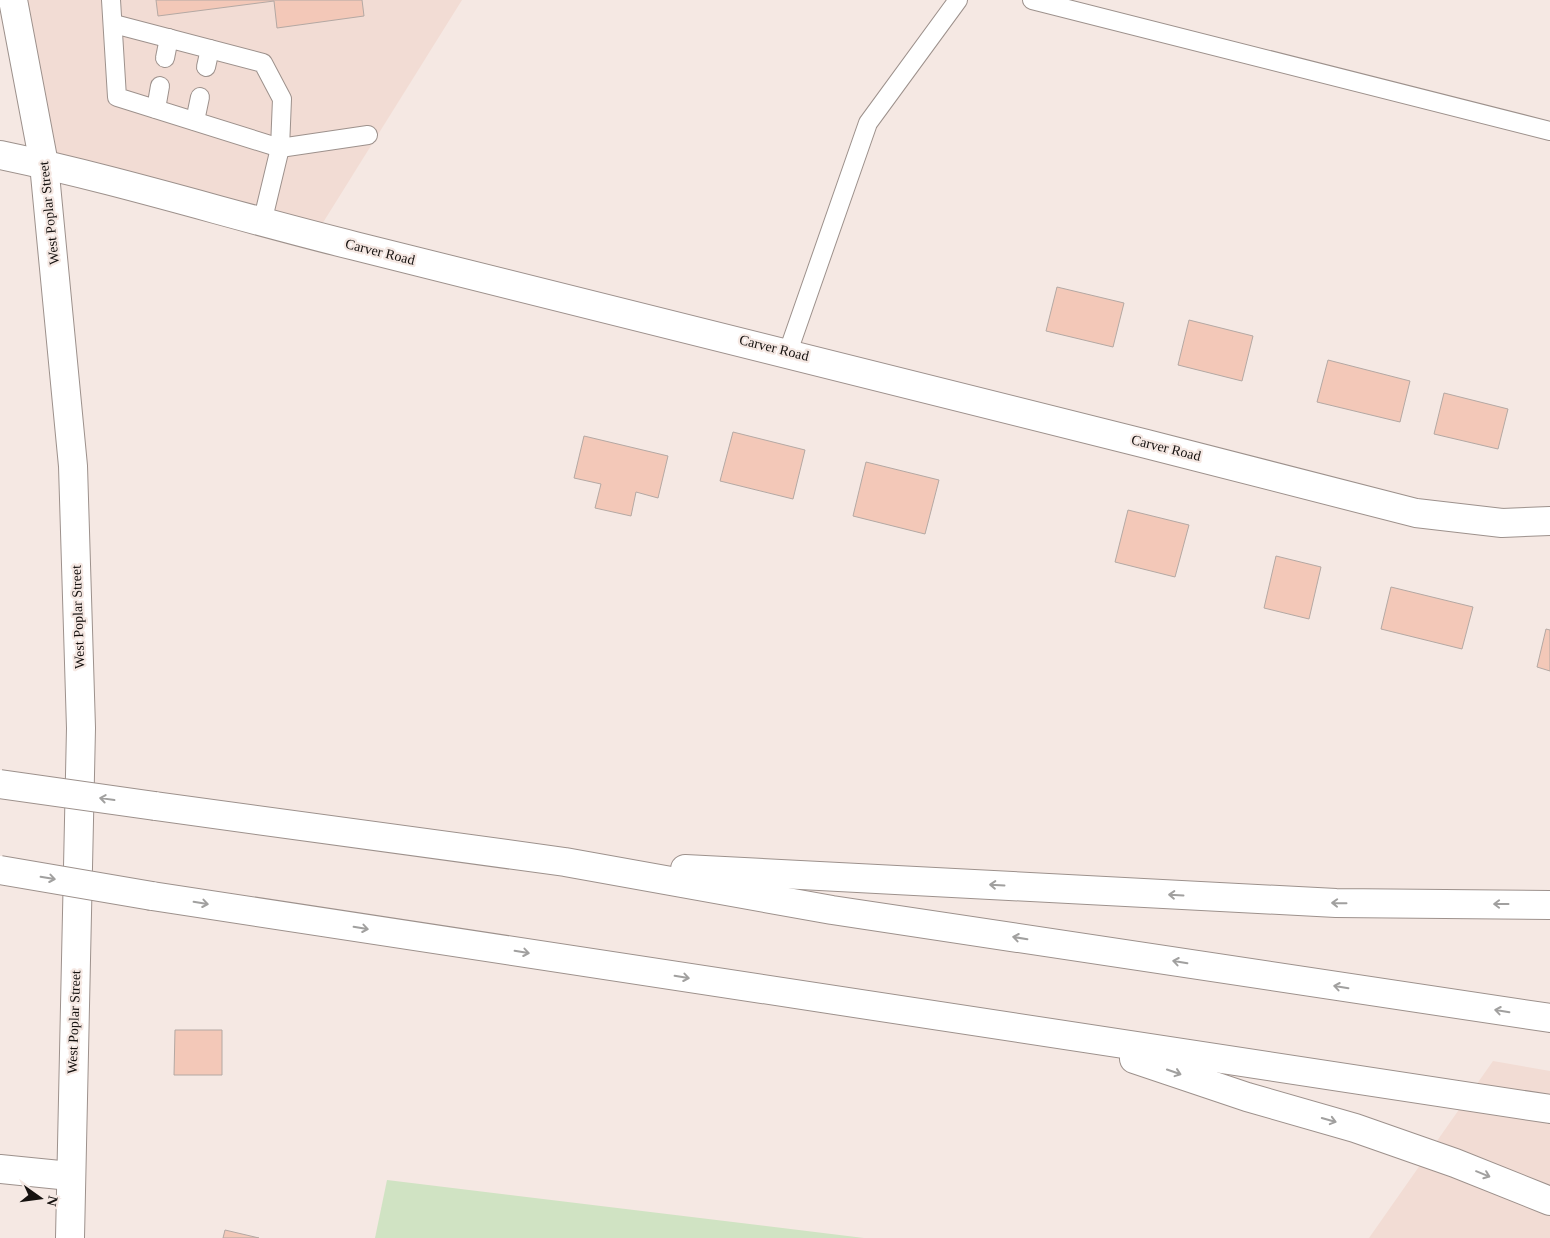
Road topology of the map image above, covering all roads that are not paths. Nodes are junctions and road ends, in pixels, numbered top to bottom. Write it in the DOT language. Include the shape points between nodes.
graph roads {
  1 [pos="13,0"];
  2 [pos="111,0"];
  3 [pos="958,0"];
  4 [pos="1032,0"];
  5 [pos="114,24"];
  6 [pos="169,38"];
  7 [pos="210,49"];
  8 [pos="165,58"];
  9 [pos="206,67"];
  10 [pos="160,86"];
  11 [pos="200,97"];
  12 [pos="156,109"];
  13 [pos="195,121"];
  14 [pos="1550,131"];
  15 [pos="368,135"];
  16 [pos="280,148"];
  17 [pos="0,154"];
  18 [pos="44,164"];
  19 [pos="262,223"];
  20 [pos="788,352"];
  21 [pos="1550,521"];
  22 [pos="0,784"];
  23 [pos="566,862"];
  24 [pos="0,870"];
  25 [pos="1550,905"];
  26 [pos="1550,1018"];
  27 [pos="1062,1035"];
  28 [pos="1550,1109"];
  29 [pos="0,1169"];
  30 [pos="70,1176"];
  31 [pos="1550,1201"];
  32 [pos="70,1238"];
  1 -- 18 [label="main road, West Poplar Street"];
  2 -- 5 [label="lane"];
  3 -- 20 [label="lane" via="868,123"];
  4 -- 14 [label="lane"];
  5 -- 6 [label="lane"];
  5 -- 12 [label="lane" via="117,97"];
  6 -- 7 [label="lane"];
  6 -- 8 [label="lane"];
  7 -- 9 [label="lane"];
  7 -- 16 [label="lane" via="263,63 282,99"];
  10 -- 12 [label="lane"];
  11 -- 13 [label="lane"];
  12 -- 13 [label="lane"];
  13 -- 16 [label="lane"];
  15 -- 16 [label="lane"];
  16 -- 19 [label="lane"];
  17 -- 18 [label="main road, Carver Road"];
  18 -- 19 [label="main road, Carver Road"];
  18 -- 30 [label="main road, West Poplar Street" via="74,466 81,728"];
  19 -- 20 [label="main road, Carver Road"];
  20 -- 21 [label="main road, Carver Road" via="1416,512 1502,523"];
  23 -- 22 [label="main road, one-way, bridge"];
  25 -- 23 [label="main road, one-way" via="1336,903"];
  26 -- 23 [label="main road, one-way" via="832,910"];
  24 -- 27 [label="main road, one-way, bridge"];
  27 -- 28 [label="main road"];
  27 -- 31 [label="main road, one-way" via="1246,1097 1355,1128 1456,1163"];
  29 -- 30 [label="main road"];
  30 -- 32 [label="main road, West Poplar Street"];
}
